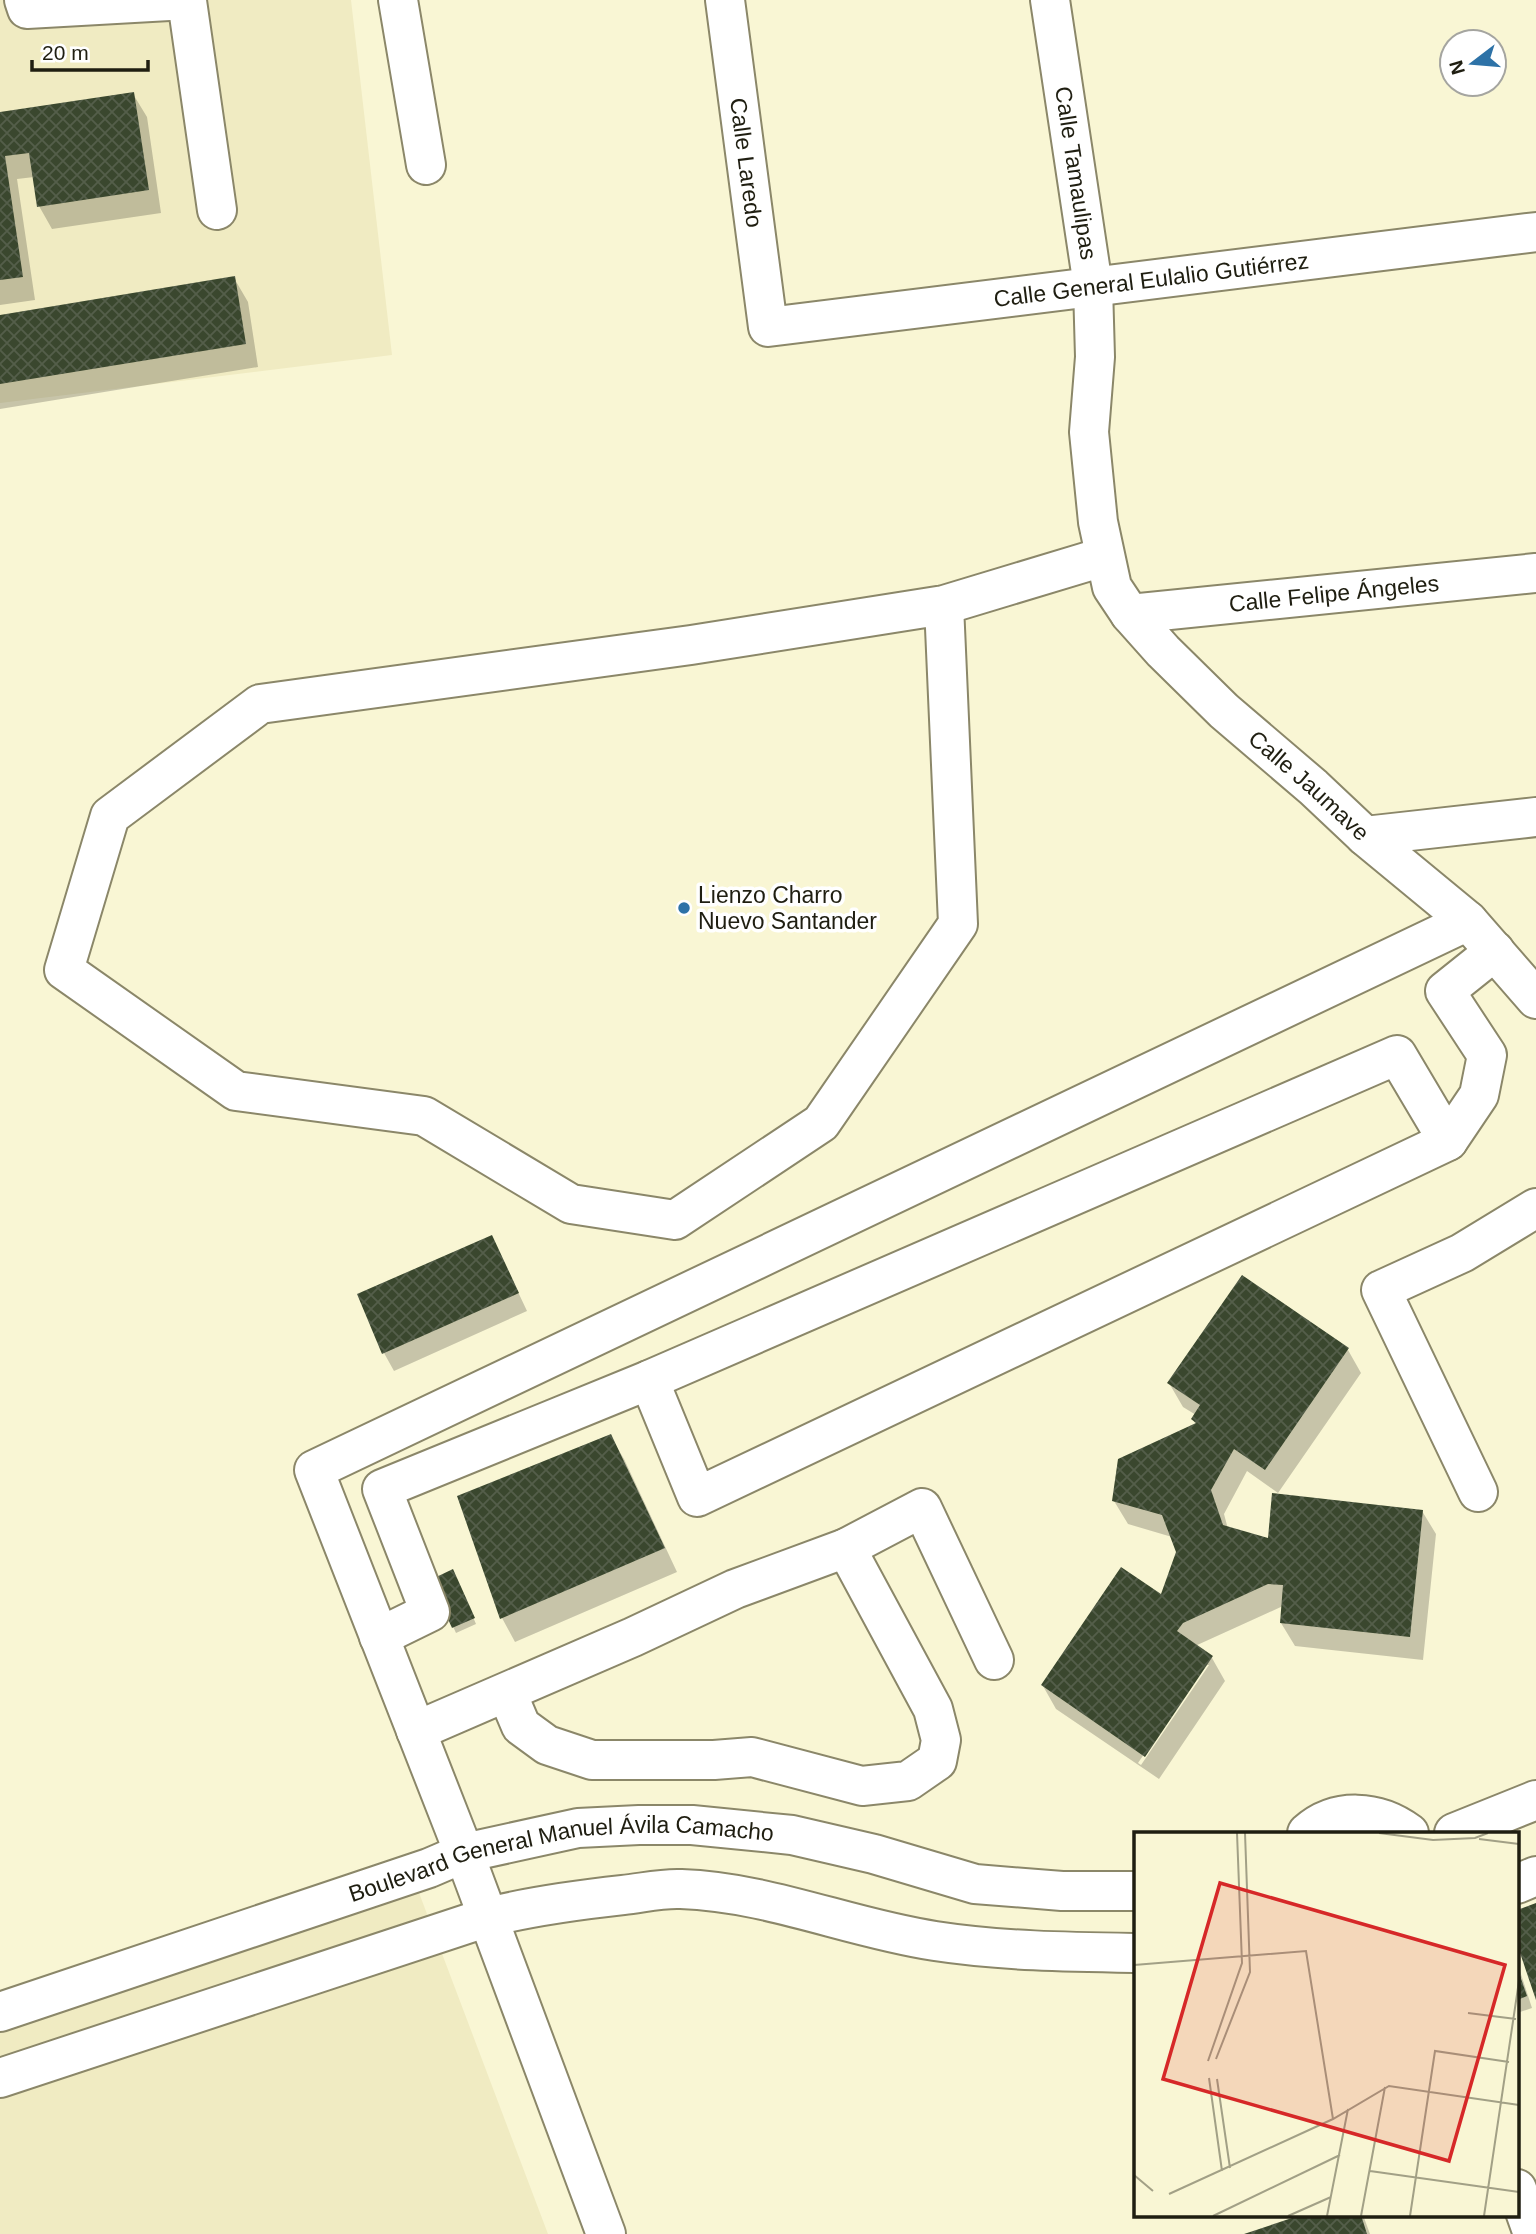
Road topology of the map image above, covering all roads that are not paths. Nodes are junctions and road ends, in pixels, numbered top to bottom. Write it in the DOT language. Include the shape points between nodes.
graph roads {
  1 [pos="24,0"];
  2 [pos="398,0"];
  3 [pos="725,0"];
  4 [pos="1050,0"];
  5 [pos="187,1"];
  6 [pos="426,165"];
  7 [pos="217,210"];
  8 [pos="1536,232"];
  9 [pos="1093,286"];
  10 [pos="768,327"];
  11 [pos="1104,557"];
  12 [pos="1536,573"];
  13 [pos="944,606"];
  14 [pos="1130,614"];
  15 [pos="1536,817"];
  16 [pos="1366,836"];
  17 [pos="1468,922"];
  18 [pos="1495,951"];
  19 [pos="1536,999"];
  20 [pos="1448,1141"];
  21 [pos="1536,1208"];
  22 [pos="649,1380"];
  23 [pos="1478,1492"];
  24 [pos="846,1548"];
  25 [pos="379,1637"];
  26 [pos="994,1660"];
  27 [pos="507,1692"];
  28 [pos="416,1731"];
  29 [pos="1536,1800"];
  30 [pos="1309,1832"];
  31 [pos="1408,1832"];
  32 [pos="1456,1832"];
  33 [pos="464,1853"];
  34 [pos="1536,1876"];
  35 [pos="1518,1884"];
  36 [pos="1134,1891"];
  37 [pos="488,1917"];
  38 [pos="1134,1953"];
  39 [pos="0,2012"];
  40 [pos="0,2078"];
  41 [pos="1518,2192"];
  42 [pos="606,2234"];
  43 [pos="1533,2234"];
  1 -- 5 [label="street" via="27,9"];
  2 -- 6 [label="street"];
  3 -- 10 [label="street, Calle Laredo"];
  4 -- 9 [label="street, Calle Tamaulipas"];
  5 -- 7 [label="street"];
  8 -- 9 [label="street, Calle General Eulalio Gutiérrez"];
  9 -- 10 [label="street, Calle General Eulalio Gutiérrez"];
  9 -- 11 [label="street, Calle Tamaulipas" via="1095,357 1089,432"];
  11 -- 13 [label="street"];
  11 -- 14 [label="street, Calle Jaumave" via="1112,587"];
  12 -- 14 [label="street, Calle Felipe Ángeles"];
  13 -- 13 [label="street" via="958,924 821,1123 675,1220 571,1204 424,1116 236,1091 64,970 110,816 260,704"];
  14 -- 16 [label="street, Calle Jaumave" via="1224,710"];
  15 -- 16 [label="street"];
  16 -- 17 [label="street, Calle Jaumave"];
  17 -- 18 [label="street, Calle Jaumave"];
  17 -- 25 [label="street" via="314,1470"];
  18 -- 19 [label="street, Calle Jaumave"];
  18 -- 20 [label="street" via="1445,991 1487,1055 1479,1095"];
  20 -- 22 [label="street" via="1397,1055"];
  20 -- 22 [label="street" via="697,1497"];
  21 -- 23 [label="street" via="1462,1253 1381,1290"];
  22 -- 25 [label="street" via="382,1489 430,1612"];
  24 -- 26 [label="street" via="922,1508"];
  24 -- 27 [label="street" via="735,1590"];
  24 -- 27 [label="street" via="933,1709 941,1740 937,1761 908,1781 862,1786 752,1757 592,1760 547,1745 521,1726"];
  25 -- 28 [label="street"];
  27 -- 28 [label="street"];
  28 -- 33 [label="street"];
  29 -- 32 [label="street"];
  30 -- 31 [label="street" via="1331,1818 1351,1814 1391,1821"];
  33 -- 36 [label="street, Boulevard General Manuel Ávila Camacho" via="578,1828 692,1825 792,1835 975,1884"];
  33 -- 37 [label="street"];
  33 -- 39 [label="street, Boulevard General Manuel Ávila Camacho"];
  34 -- 35 [label="street"];
  37 -- 38 [label="street, Boulevard General Manuel Ávila Camacho" via="543,1904 679,1889 740,1894 935,1941"];
  37 -- 40 [label="street, Boulevard General Manuel Ávila Camacho"];
  37 -- 42 [label="street"];
  41 -- 43 [label="street"];
}
